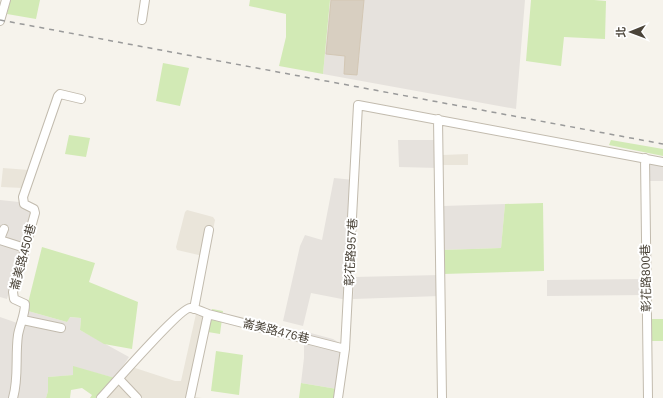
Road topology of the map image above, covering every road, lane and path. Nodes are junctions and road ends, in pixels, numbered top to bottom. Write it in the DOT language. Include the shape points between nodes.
graph roads {
  1 [pos="6,0"];
  2 [pos="145,0"];
  3 [pos="142,20"];
  4 [pos="0,21"];
  5 [pos="81,99"];
  6 [pos="438,119"];
  7 [pos="645,158"];
  8 [pos="663,162"];
  9 [pos="4,229"];
  10 [pos="209,230"];
  11 [pos="0,239"];
  12 [pos="25,248"];
  13 [pos="194,309"];
  14 [pos="208,314"];
  15 [pos="23,320"];
  16 [pos="61,328"];
  17 [pos="345,349"];
  18 [pos="119,379"];
  19 [pos="13,398"];
  20 [pos="100,398"];
  21 [pos="136,398"];
  22 [pos="190,398"];
  23 [pos="338,398"];
  24 [pos="442,398"];
  25 [pos="648,398"];
  1 -- 4 [label="street"];
  2 -- 3 [label="street"];
  5 -- 12 [label="street, 崙美路450巷" via="60,94 58,96 23,196 24,204 35,213"];
  6 -- 7 [label="street"];
  6 -- 17 [label="street, 彰花路957巷" via="358,105"];
  6 -- 24 [label="street"];
  7 -- 8 [label="street"];
  7 -- 25 [label="street, 彰花路800巷"];
  9 -- 11 [label="street"];
  10 -- 13 [label="street"];
  11 -- 12 [label="street"];
  12 -- 15 [label="street, 崙美路450巷" via="12,296 25,304"];
  13 -- 14 [label="street, 崙美路476巷"];
  13 -- 18 [label="street" via="184,310"];
  14 -- 17 [label="street, 崙美路476巷"];
  14 -- 22 [label="street"];
  15 -- 16 [label="street"];
  15 -- 19 [label="street, 崙美路450巷" via="18,336 16,389"];
  17 -- 23 [label="street, 彰花路957巷"];
  18 -- 20 [label="street"];
  18 -- 21 [label="street"];
}
